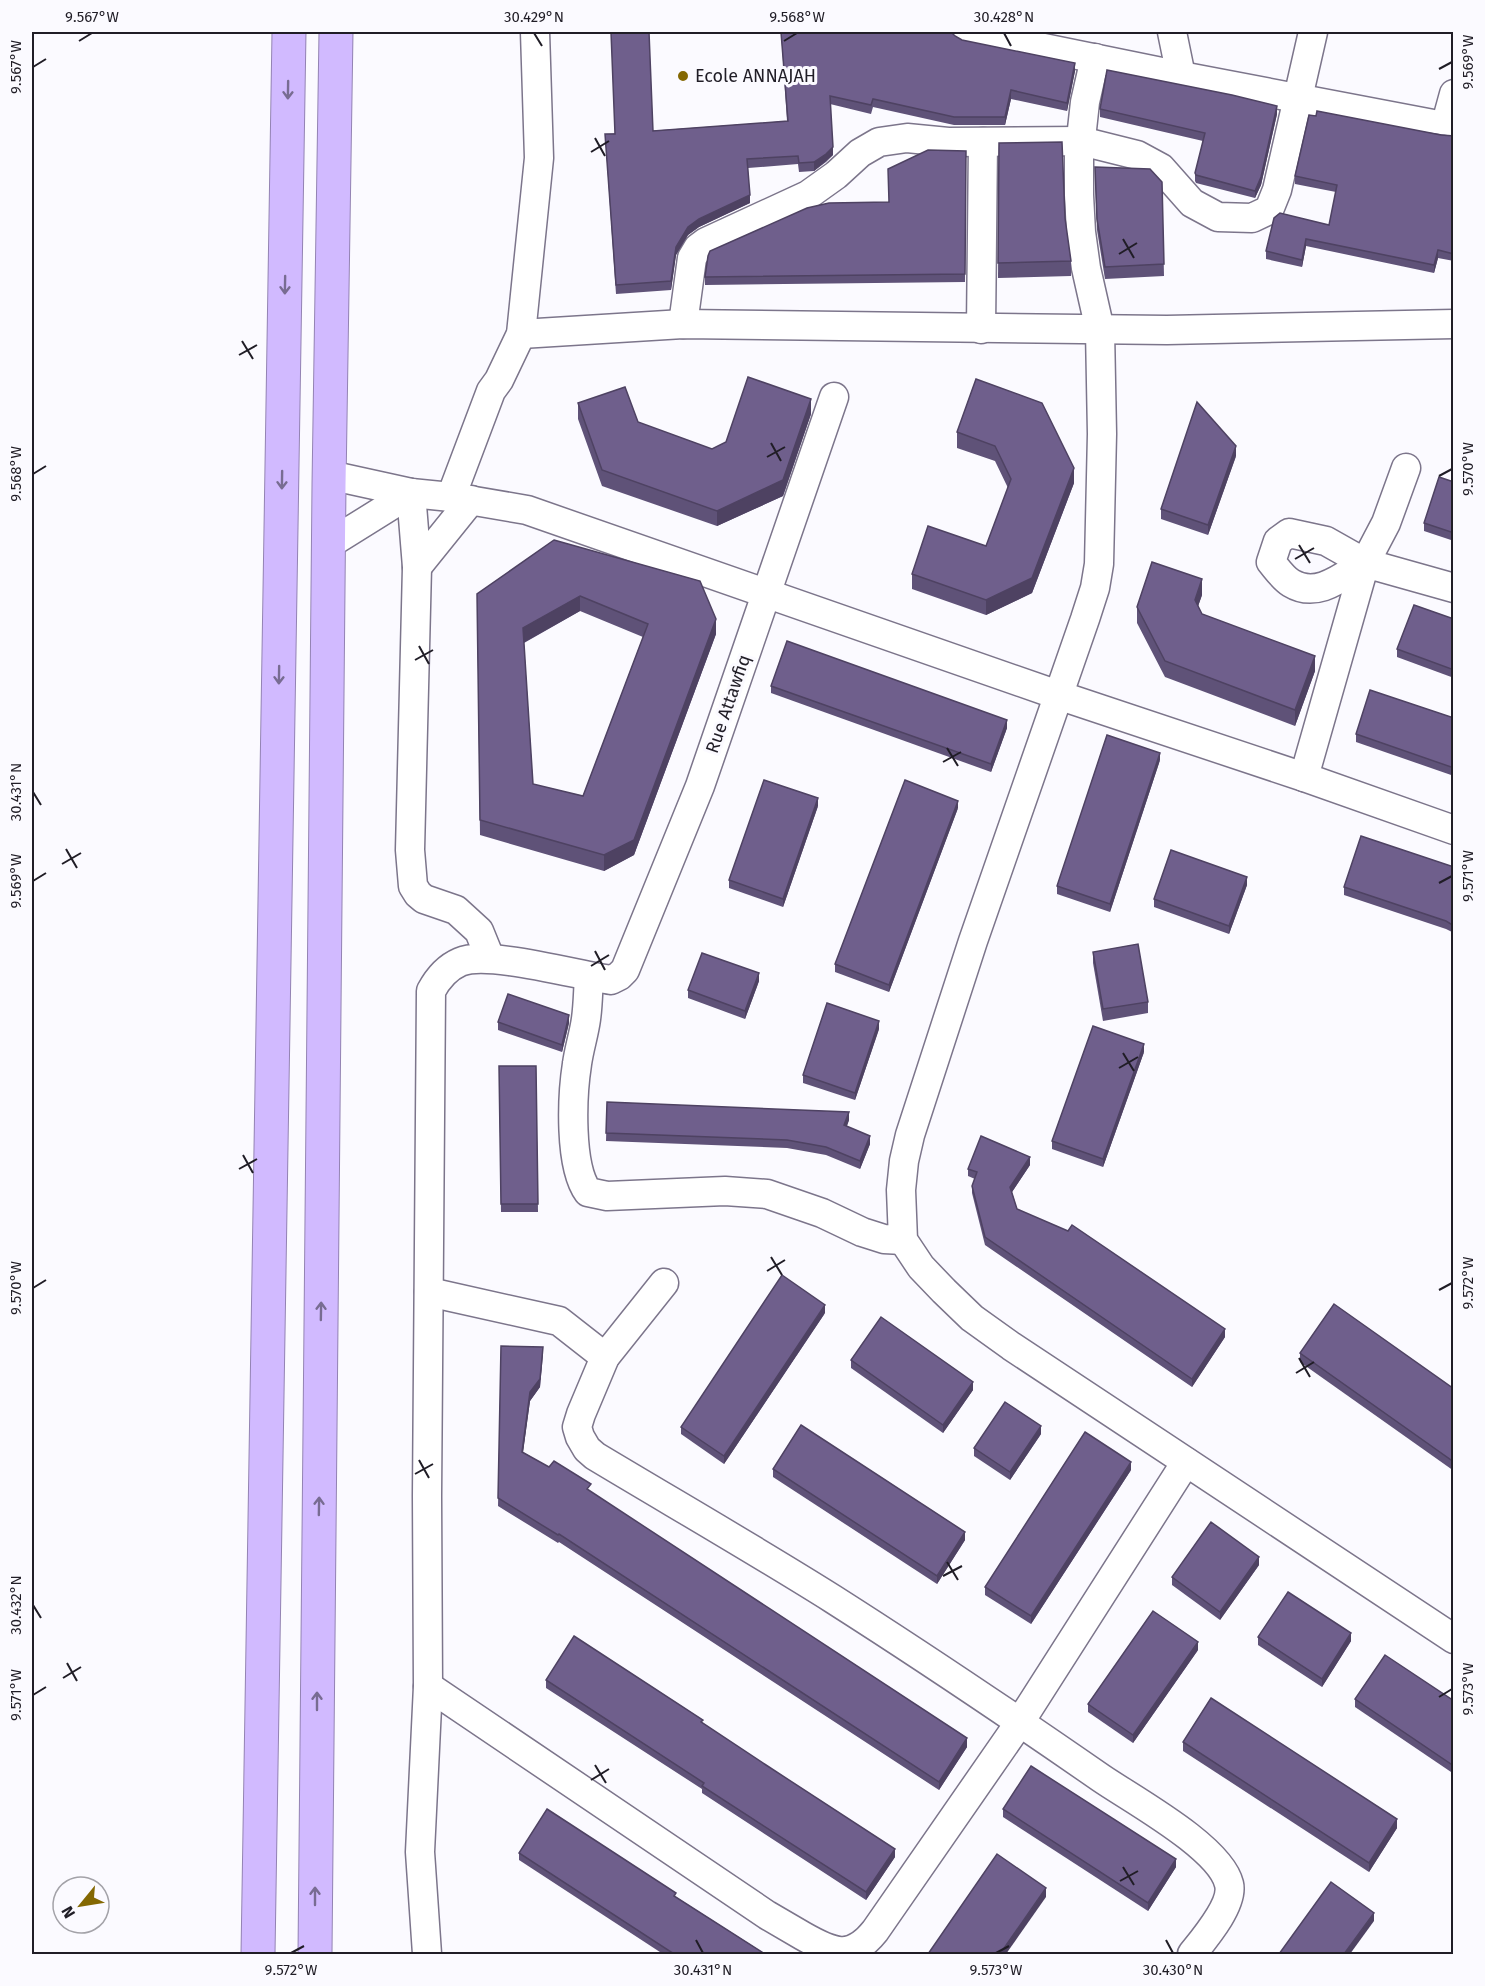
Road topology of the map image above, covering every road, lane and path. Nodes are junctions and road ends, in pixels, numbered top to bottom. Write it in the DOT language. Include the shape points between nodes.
graph roads {
  1 [pos="289,32"];
  2 [pos="336,32"];
  3 [pos="535,32"];
  4 [pos="964,32"];
  5 [pos="1172,32"];
  6 [pos="1312,32"];
  7 [pos="1095,58"];
  8 [pos="1181,76"];
  9 [pos="1454,94"];
  10 [pos="1298,98"];
  11 [pos="1449,128"];
  12 [pos="1081,141"];
  13 [pos="983,142"];
  14 [pos="683,324"];
  15 [pos="1454,324"];
  16 [pos="981,329"];
  17 [pos="1100,330"];
  18 [pos="521,334"];
  19 [pos="834,397"];
  20 [pos="1406,468"];
  21 [pos="329,474"];
  22 [pos="411,493"];
  23 [pos="461,498"];
  24 [pos="329,544"];
  25 [pos="1365,563"];
  26 [pos="417,567"];
  27 [pos="1454,588"];
  28 [pos="765,594"];
  29 [pos="1058,695"];
  30 [pos="1304,777"];
  31 [pos="1454,830"];
  32 [pos="490,958"];
  33 [pos="589,977"];
  34 [pos="903,1240"];
  35 [pos="664,1283"];
  36 [pos="429,1292"];
  37 [pos="605,1357"];
  38 [pos="1186,1462"];
  39 [pos="1454,1639"];
  40 [pos="428,1686"];
  41 [pos="1020,1722"];
  42 [pos="258,1954"];
  43 [pos="315,1954"];
  44 [pos="427,1954"];
  45 [pos="1192,1954"];
  1 -- 42 [label="highway, one-way"];
  2 -- 21 [label="highway"];
  3 -- 18 [label="street" via="539,158"];
  4 -- 7 [label="street"];
  5 -- 8 [label="street"];
  6 -- 10 [label="street"];
  7 -- 8 [label="street"];
  7 -- 12 [label="street"];
  8 -- 10 [label="street"];
  9 -- 11 [label="street"];
  10 -- 11 [label="street"];
  10 -- 12 [label="street" via="1277,190 1269,210 1252,218 1218,217 1192,203 1161,168 1137,155"];
  12 -- 13 [label="street"];
  12 -- 17 [label="street" via="1081,232"];
  13 -- 14 [label="street" via="907,138 879,142 808,195 706,242 692,258"];
  13 -- 16 [label="street"];
  14 -- 16 [label="street"];
  14 -- 18 [label="street"];
  15 -- 17 [label="street"];
  16 -- 17 [label="street"];
  17 -- 29 [label="street" via="1099,564 1095,588"];
  18 -- 23 [label="street" via="491,391"];
  19 -- 28 [label="street, Rue Attawfiq"];
  20 -- 25 [label="street" via="1386,523"];
  21 -- 22 [label="street"];
  21 -- 24 [label="highway"];
  22 -- 23 [label="street"];
  22 -- 24 [label="street"];
  22 -- 26 [label="street"];
  23 -- 26 [label="street"];
  23 -- 28 [label="street" via="527,510"];
  43 -- 24 [label="highway, one-way"];
  25 -- 27 [label="street"];
  25 -- 30 [label="street"];
  26 -- 32 [label="street" via="410,850 413,886 424,899 456,910 479,931"];
  28 -- 29 [label="street"];
  28 -- 33 [label="street, Rue Attawfiq" via="700,786 634,951 619,976 611,980"];
  29 -- 30 [label="street"];
  29 -- 34 [label="street" via="910,1135 901,1190"];
  30 -- 31 [label="street"];
  32 -- 33 [label="street"];
  32 -- 36 [label="street" via="461,961 439,977 431,991"];
  33 -- 34 [label="street" via="574,1107 575,1153 581,1183 588,1192 607,1196 725,1191 767,1194 884,1239"];
  34 -- 38 [label="street" via="921,1267 972,1318"];
  35 -- 37 [label="street"];
  36 -- 37 [label="street" via="559,1321"];
  36 -- 40 [label="street"];
  37 -- 41 [label="street" via="577,1427 595,1456 832,1598"];
  38 -- 39 [label="street"];
  38 -- 41 [label="street"];
  40 -- 41 [label="street" via="767,1915 824,1948 839,1952 865,1944"];
  40 -- 44 [label="street" via="420,1852"];
  41 -- 45 [label="street" via="1184,1834 1223,1870 1230,1885 1227,1903"];
}
